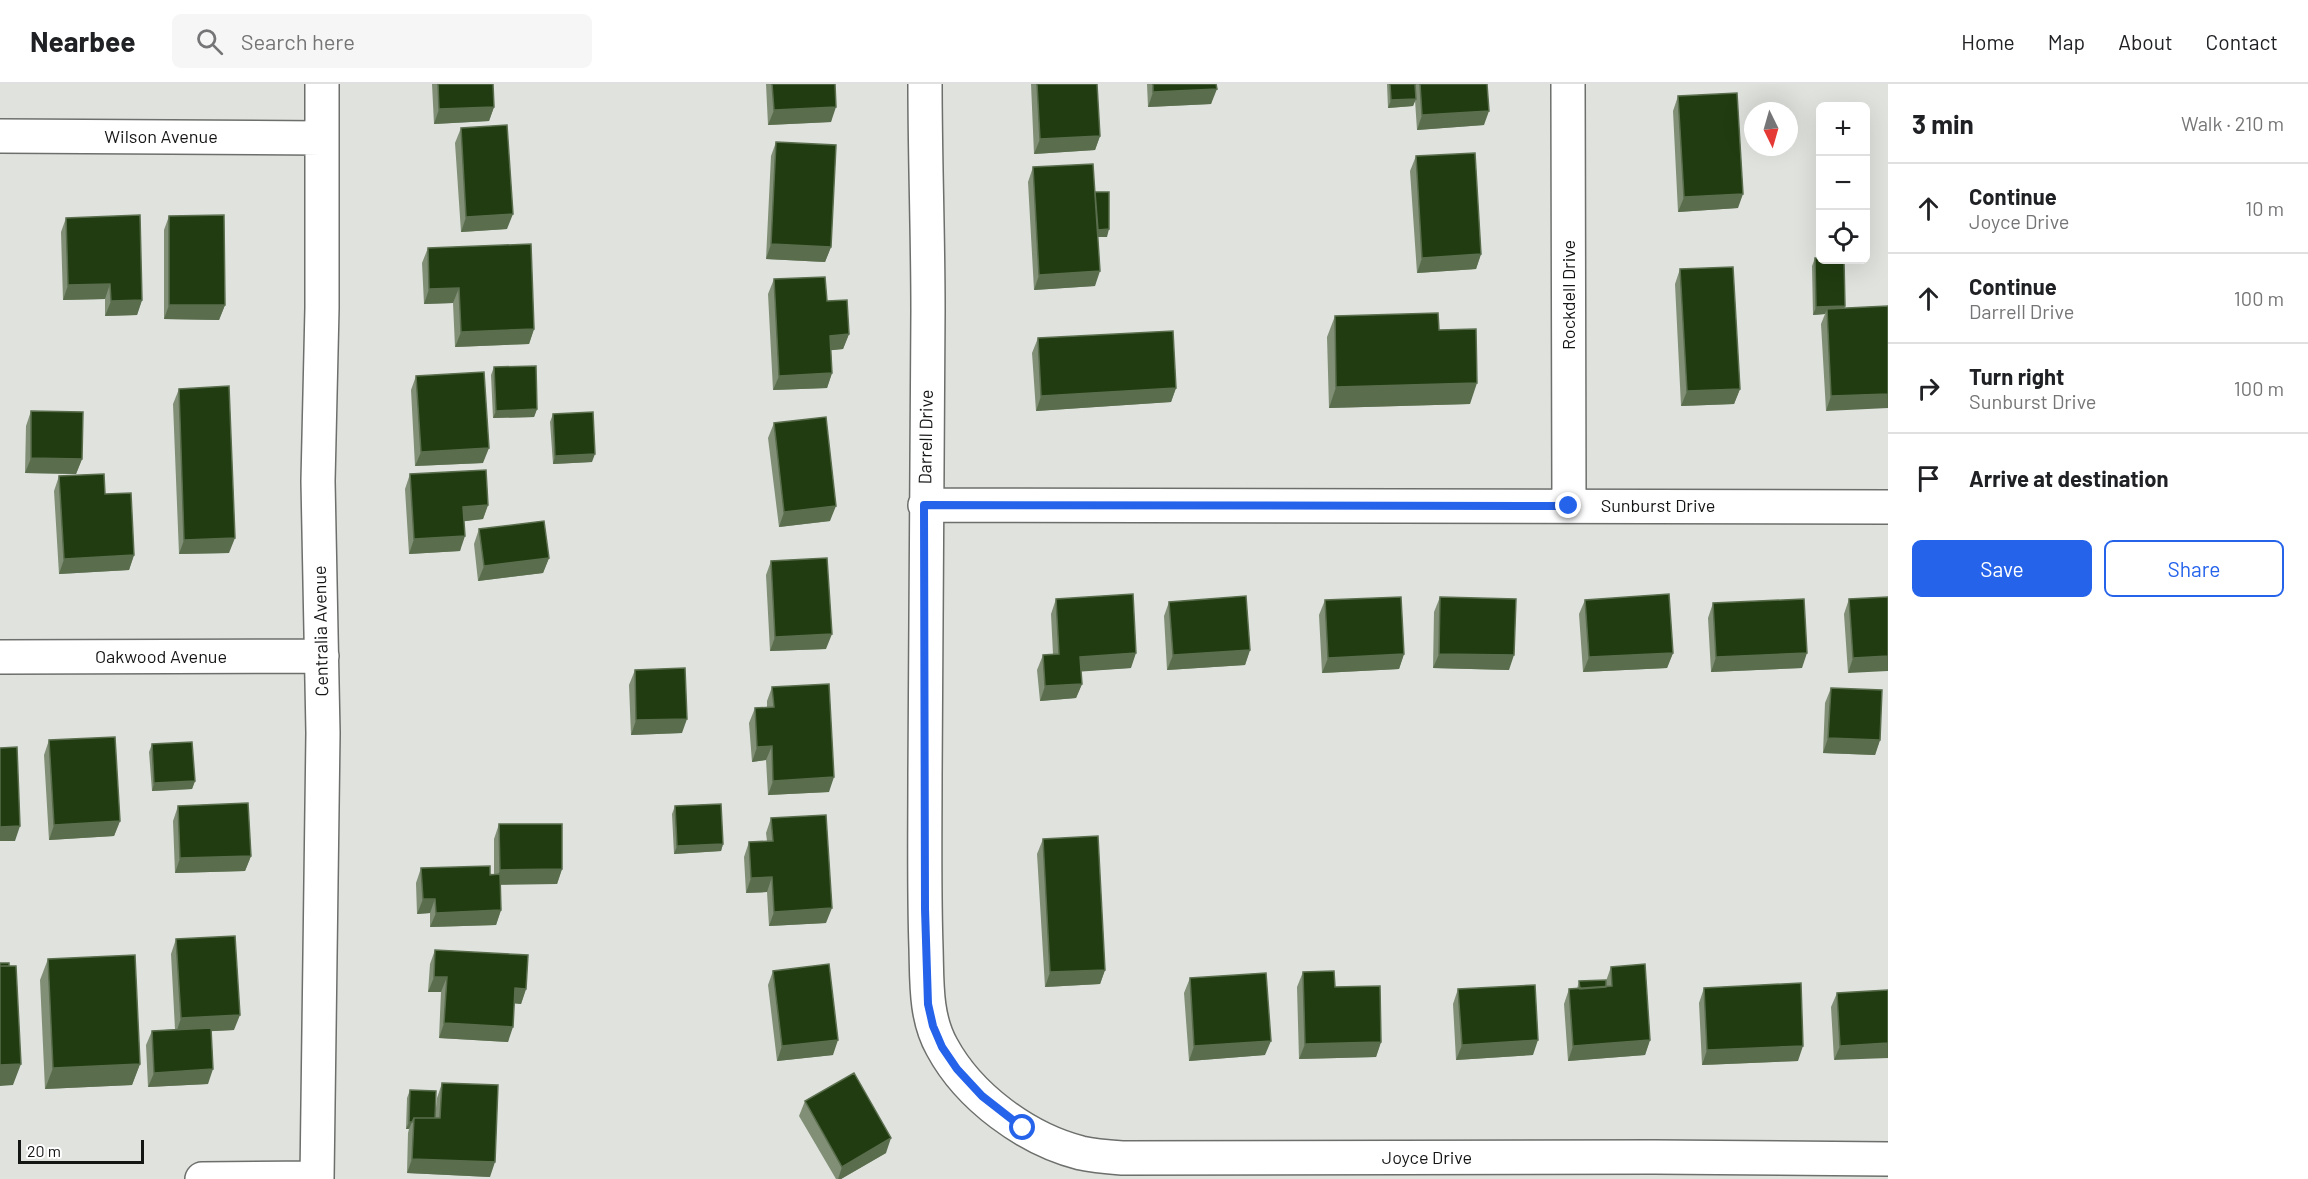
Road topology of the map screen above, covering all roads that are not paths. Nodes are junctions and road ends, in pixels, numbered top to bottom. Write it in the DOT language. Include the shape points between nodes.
graph roads {
  1 [pos="322,84"];
  2 [pos="925,84"];
  3 [pos="1568,84"];
  4 [pos="0,136"];
  5 [pos="322,138"];
  6 [pos="924,505"];
  7 [pos="1569,506"];
  8 [pos="1888,507"];
  9 [pos="322,656"];
  10 [pos="0,657"];
  11 [pos="982,1096"];
  12 [pos="1888,1159"];
  13 [pos="1828,1169"];
  14 [pos="317,1178"];
  15 [pos="202,1179"];
  1 -- 5 [label="street, Centralia Avenue"];
  2 -- 6 [label="street, Darrell Drive" via="928,312"];
  3 -- 7 [label="street, Rockdell Drive"];
  4 -- 5 [label="street, Wilson Avenue"];
  5 -- 9 [label="street, Centralia Avenue" via="318,481"];
  6 -- 7 [label="street, Sunburst Drive"];
  6 -- 11 [label="street, Darrell Drive" via="928,1004 942,1047"];
  7 -- 8 [label="street, Sunburst Drive"];
  9 -- 10 [label="street, Oakwood Avenue"];
  9 -- 14 [label="street, Centralia Avenue"];
  11 -- 13 [label="street, Joyce Drive" via="1023,1128 1051,1143 1082,1154 1122,1158 1654,1157"];
  12 -- 13 [label="street, Joyce Drive"];
  14 -- 15 [label="street"];
}
